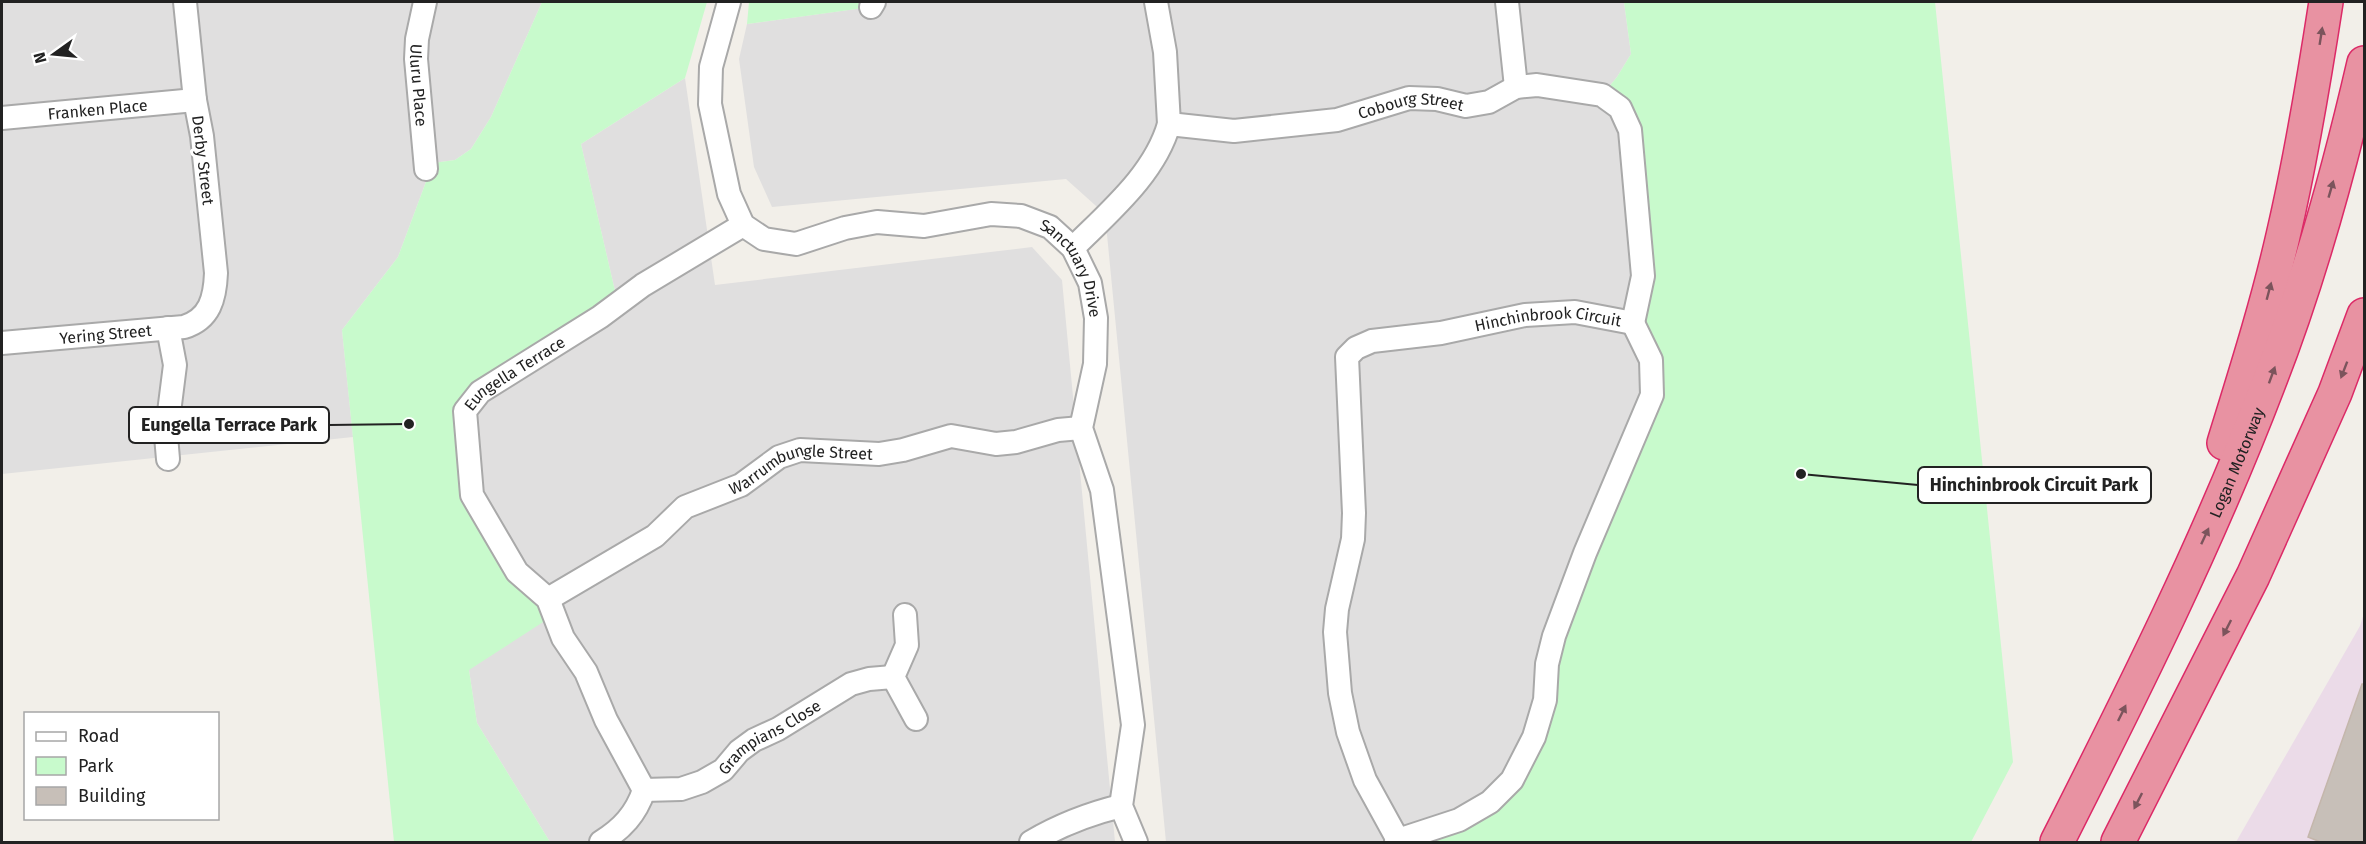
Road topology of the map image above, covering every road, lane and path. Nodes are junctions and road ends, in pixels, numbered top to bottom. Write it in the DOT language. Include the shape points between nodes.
graph roads {
  1 [pos="185,2"];
  2 [pos="425,2"];
  3 [pos="729,2"];
  4 [pos="1156,2"];
  5 [pos="1507,2"];
  6 [pos="2326,2"];
  7 [pos="2364,63"];
  8 [pos="1516,87"];
  9 [pos="195,100"];
  10 [pos="2,118"];
  11 [pos="1169,124"];
  12 [pos="426,169"];
  13 [pos="743,225"];
  14 [pos="1073,248"];
  15 [pos="204,315"];
  16 [pos="2364,315"];
  17 [pos="1633,323"];
  18 [pos="168,328"];
  19 [pos="2,343"];
  20 [pos="2364,377"];
  21 [pos="1081,428"];
  22 [pos="168,459"];
  23 [pos="2218,507"];
  24 [pos="2253,576"];
  25 [pos="548,599"];
  26 [pos="905,615"];
  27 [pos="893,677"];
  28 [pos="916,719"];
  29 [pos="644,790"];
  30 [pos="1121,806"];
  31 [pos="1397,841"];
  32 [pos="601,843"];
  33 [pos="1031,843"];
  34 [pos="1136,843"];
  35 [pos="2057,843"];
  36 [pos="2118,843"];
  1 -- 9 [label="street, Derby Street"];
  2 -- 12 [label="street, Uluru Place" via="416,59"];
  3 -- 13 [label="street" via="711,68 710,104 729,194"];
  4 -- 11 [label="street" via="1165,52"];
  5 -- 8 [label="street"];
  23 -- 6 [label="highway, one-way" via="2216,468 2283,237"];
  23 -- 7 [label="highway, Logan Motorway, one-way" via="2269,384 2299,298"];
  8 -- 11 [label="street, Cobourg Street" via="1489,102 1466,106 1409,98 1337,120 1234,131"];
  8 -- 17 [label="street, Cobourg Street" via="1538,85 1602,95 1620,108 1630,130 1643,276"];
  9 -- 10 [label="street, Franken Place"];
  9 -- 15 [label="street, Derby Street" via="216,273 216,295"];
  11 -- 14 [label="street" via="1155,156 1122,198"];
  13 -- 14 [label="street, Sanctuary Drive" via="764,239 796,244 877,222 924,226 991,214 1021,216 1050,227"];
  13 -- 25 [label="street, Eungella Terrace" via="480,392 465,411 472,495 518,572"];
  14 -- 21 [label="street, Sanctuary Drive" via="1090,283 1096,318 1095,364"];
  15 -- 18 [label="street, Yering Street" via="193,324"];
  16 -- 24 [label="highway, one-way" via="2335,393"];
  17 -- 31 [label="street, Hinchinbrook Circuit" via="1651,360 1652,395 1554,636 1547,664 1545,700 1534,737 1512,780 1490,802 1460,820"];
  17 -- 31 [label="street, Hinchinbrook Circuit" via="1575,312 1525,315 1442,333 1372,340 1347,357 1354,513 1353,539 1335,632 1340,693 1348,732 1365,780"];
  18 -- 19 [label="street, Yering Street"];
  18 -- 22 [label="street" via="175,365 166,436"];
  20 -- 24 [label="highway" via="2285,549"];
  21 -- 25 [label="street, Warrumbungle Street" via="996,444 951,436 879,454 800,450 779,457 741,485 685,507 656,536"];
  21 -- 30 [label="street" via="1102,490 1133,725"];
  35 -- 23 [label="highway, Logan Motorway, one-way" via="2155,646"];
  24 -- 36 [label="highway, one-way"];
  25 -- 29 [label="street, Eungella Terrace" via="563,638 586,672 606,720"];
  26 -- 27 [label="street" via="907,645"];
  27 -- 28 [label="street"];
  27 -- 29 [label="street, Grampians Close" via="851,684 754,740 723,770 702,782 681,789"];
  29 -- 32 [label="street" via="638,808 619,831"];
  30 -- 33 [label="street" via="1090,813"];
  30 -- 34 [label="street"];
}
